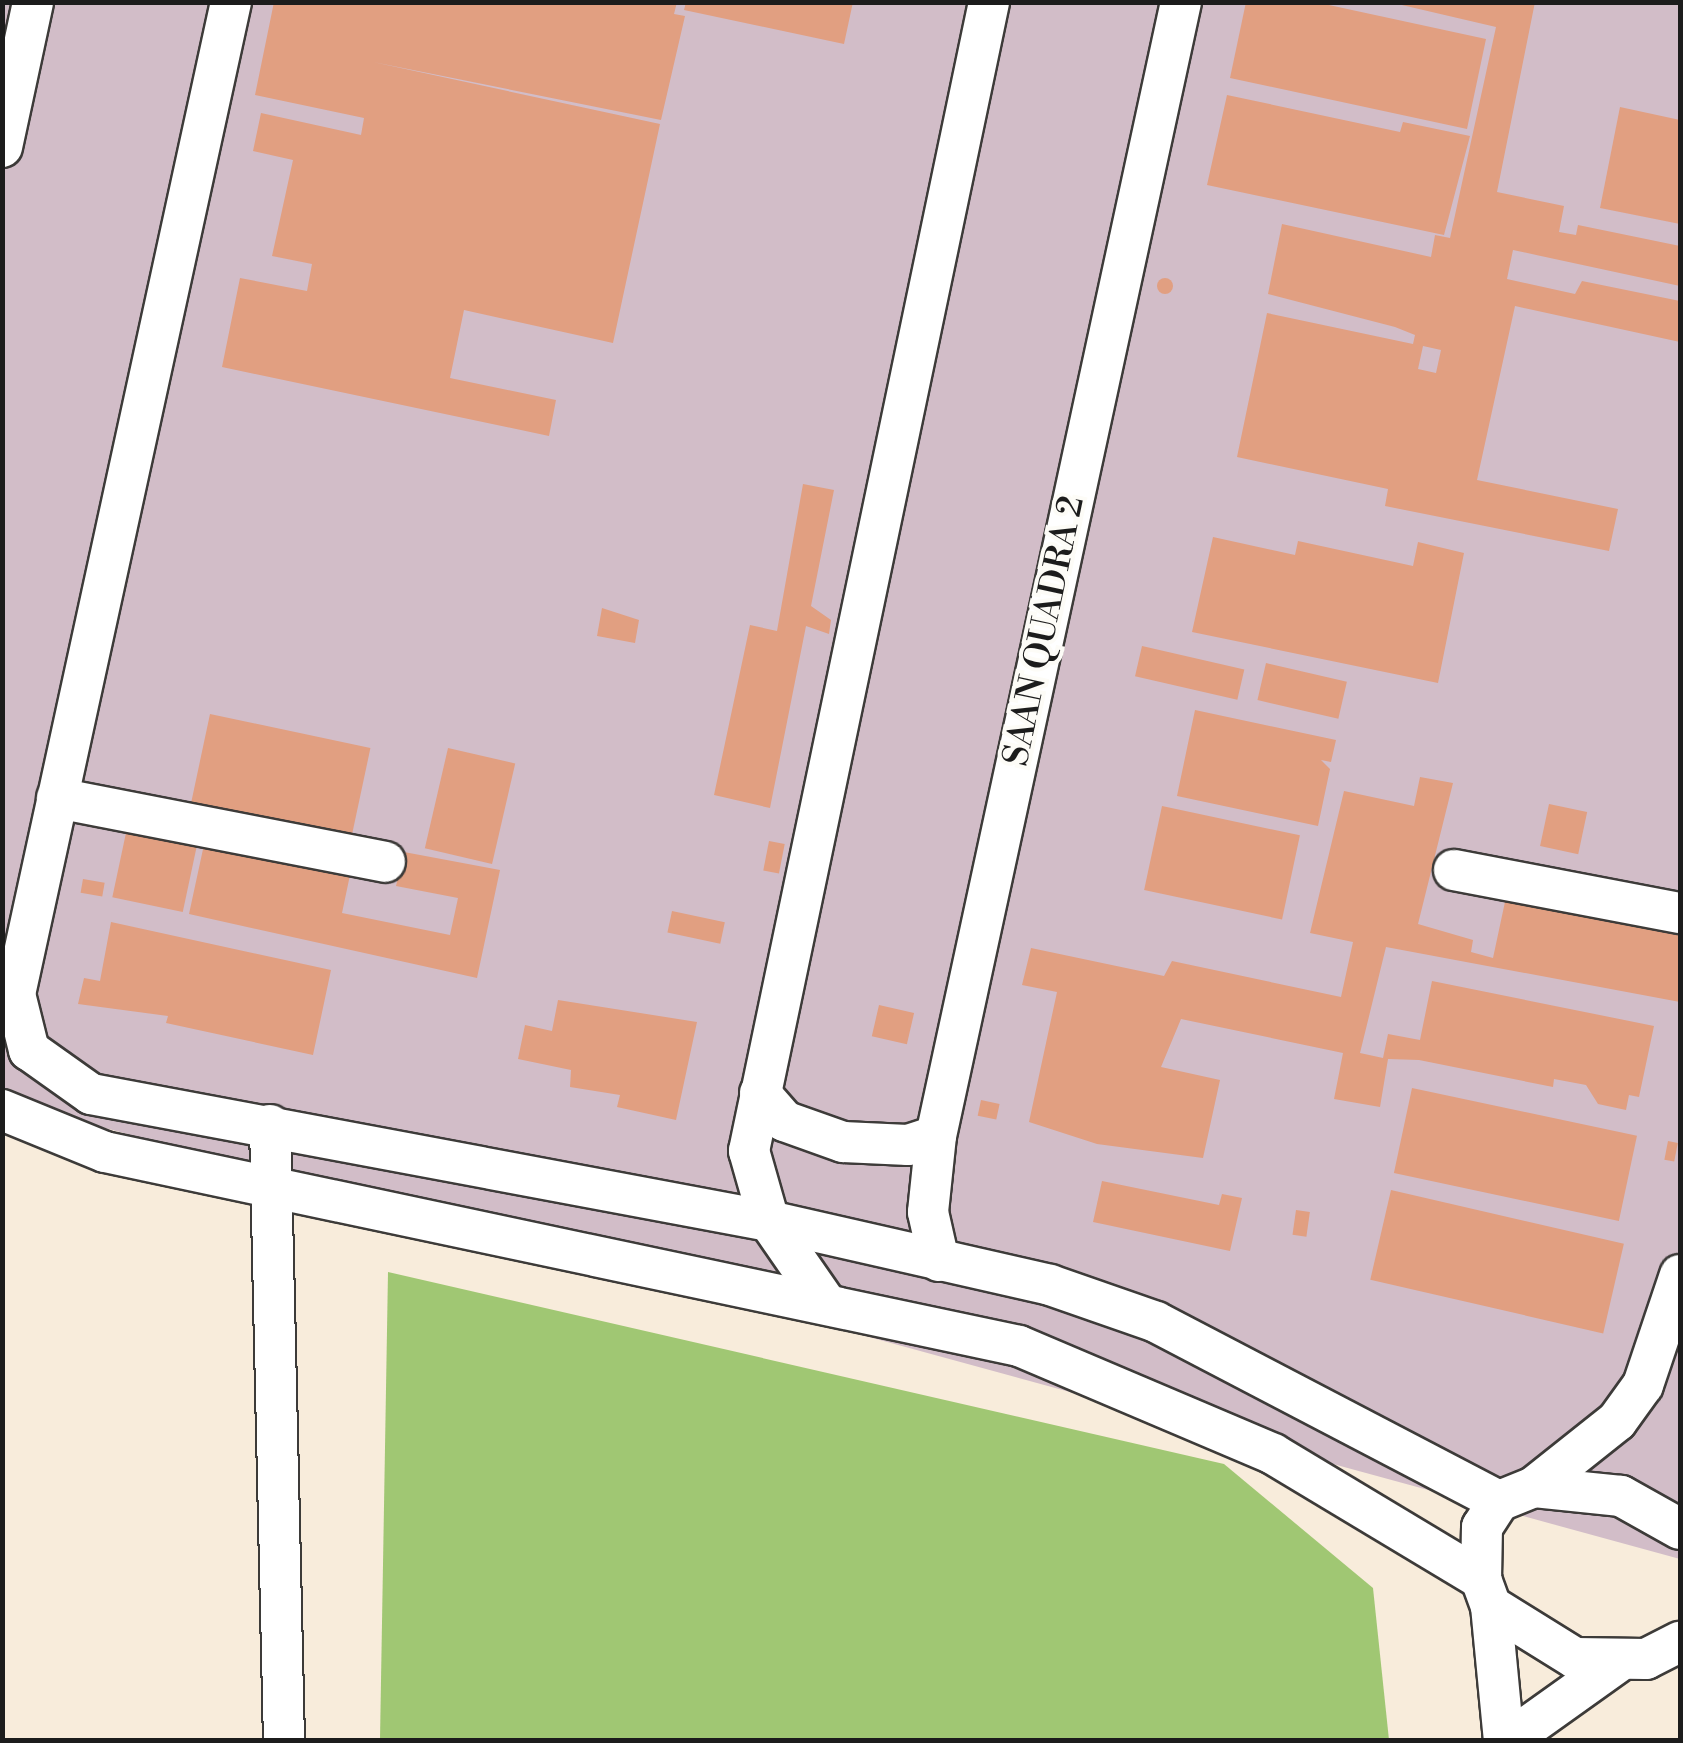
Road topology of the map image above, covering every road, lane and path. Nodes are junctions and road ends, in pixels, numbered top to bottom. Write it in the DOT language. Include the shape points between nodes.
graph roads {
  1 [pos="33,2"];
  2 [pos="231,2"];
  3 [pos="990,2"];
  4 [pos="1181,2"];
  5 [pos="2,146"];
  6 [pos="57,798"];
  7 [pos="385,862"];
  8 [pos="1454,870"];
  9 [pos="1680,913"];
  10 [pos="17,937"];
  11 [pos="760,1093"];
  12 [pos="2,1110"];
  13 [pos="270,1125"];
  14 [pos="936,1136"];
  15 [pos="749,1151"];
  16 [pos="264,1184"];
  17 [pos="688,1206"];
  18 [pos="769,1221"];
  19 [pos="939,1261"];
  20 [pos="1680,1275"];
  21 [pos="825,1302"];
  22 [pos="1517,1494"];
  23 [pos="1680,1529"];
  24 [pos="1486,1592"];
  25 [pos="1679,1646"];
  26 [pos="1617,1663"];
  27 [pos="284,1740"];
  28 [pos="1506,1740"];
  1 -- 5 [label="street"];
  2 -- 6 [label="street"];
  3 -- 11 [label="street"];
  4 -- 14 [label="street, SAAN QUADRA 2"];
  6 -- 7 [label="street"];
  6 -- 10 [label="street"];
  8 -- 9 [label="street"];
  10 -- 13 [label="street" via="14,1011 48,1070 91,1094"];
  11 -- 14 [label="street" via="784,1121 844,1142 908,1146"];
  11 -- 15 [label="street"];
  12 -- 16 [label="street" via="104,1152"];
  13 -- 16 [label="street"];
  13 -- 17 [label="street"];
  14 -- 19 [label="street, SAAN QUADRA 2" via="928,1212"];
  15 -- 17 [label="street"];
  15 -- 18 [label="street"];
  16 -- 21 [label="street"];
  16 -- 27 [label="street"];
  17 -- 18 [label="street"];
  18 -- 19 [label="street"];
  18 -- 21 [label="street"];
  19 -- 22 [label="street" via="1050,1284 1156,1322"];
  20 -- 22 [label="street" via="1644,1385 1618,1422"];
  21 -- 24 [label="street" via="1019,1346 1151,1396 1273,1454"];
  22 -- 23 [label="street" via="1620,1496"];
  22 -- 24 [label="street" via="1482,1527"];
  24 -- 26 [label="street" via="1575,1658"];
  24 -- 28 [label="street"];
  25 -- 26 [label="street"];
  26 -- 28 [label="street"];
}
